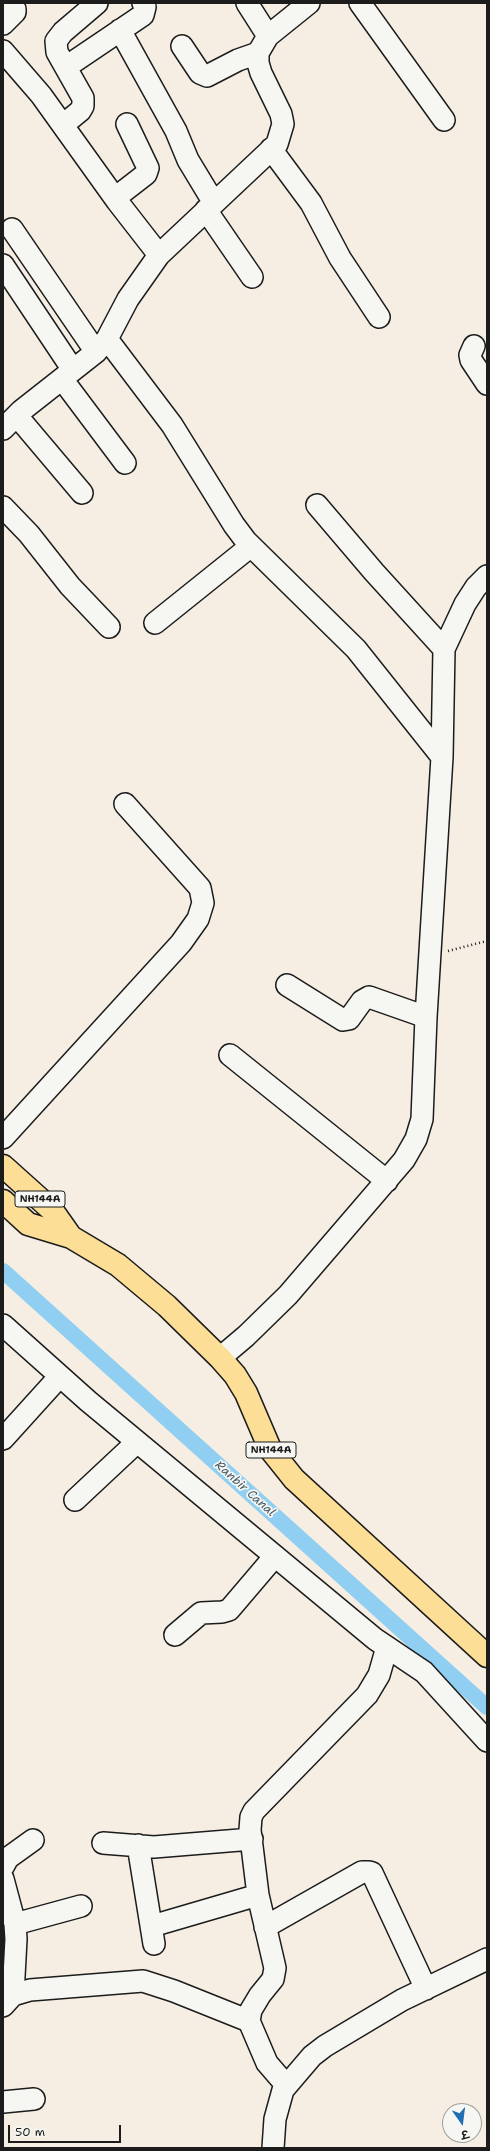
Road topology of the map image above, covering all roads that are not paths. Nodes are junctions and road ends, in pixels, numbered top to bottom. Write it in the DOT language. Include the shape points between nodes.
graph roads {
  1 [pos="11,3"];
  2 [pos="97,3"];
  3 [pos="143,3"];
  4 [pos="247,3"];
  5 [pos="309,3"];
  6 [pos="360,3"];
  7 [pos="3,24"];
  8 [pos="120,30"];
  9 [pos="263,44"];
  10 [pos="182,46"];
  11 [pos="3,51"];
  12 [pos="66,67"];
  13 [pos="444,120"];
  14 [pos="127,124"];
  15 [pos="64,125"];
  16 [pos="271,149"];
  17 [pos="115,198"];
  18 [pos="210,206"];
  19 [pos="12,229"];
  20 [pos="159,255"];
  21 [pos="3,265"];
  22 [pos="252,276"];
  23 [pos="379,317"];
  24 [pos="102,346"];
  25 [pos="474,346"];
  26 [pos="484,373"];
  27 [pos="68,375"];
  28 [pos="10,422"];
  29 [pos="125,463"];
  30 [pos="82,493"];
  31 [pos="317,505"];
  32 [pos="3,507"];
  33 [pos="251,546"];
  34 [pos="487,576"];
  35 [pos="155,623"];
  36 [pos="109,627"];
  37 [pos="444,649"];
  38 [pos="442,757"];
  39 [pos="125,804"];
  40 [pos="287,985"];
  41 [pos="426,1017"];
  42 [pos="230,1055"];
  43 [pos="3,1138"];
  44 [pos="3,1166"];
  45 [pos="387,1181"];
  46 [pos="3,1201"];
  47 [pos="71,1237"];
  48 [pos="3,1325"];
  49 [pos="220,1358"];
  50 [pos="60,1376"];
  51 [pos="3,1439"];
  52 [pos="137,1442"];
  53 [pos="75,1500"];
  54 [pos="276,1556"];
  55 [pos="175,1635"];
  56 [pos="387,1647"];
  57 [pos="487,1656"];
  58 [pos="487,1742"];
  59 [pos="252,1838"];
  60 [pos="33,1840"];
  61 [pos="104,1843"];
  62 [pos="138,1845"];
  63 [pos="3,1867"];
  64 [pos="3,1879"];
  65 [pos="258,1895"];
  66 [pos="81,1906"];
  67 [pos="15,1924"];
  68 [pos="265,1928"];
  69 [pos="487,1959"];
  70 [pos="9,1964"];
  71 [pos="426,1989"];
  72 [pos="8,2001"];
  73 [pos="249,2021"];
  74 [pos="286,2085"];
  75 [pos="34,2099"];
  76 [pos="3,2102"];
  77 [pos="273,2148"];
  1 -- 7 [label="street" via="15,12"];
  2 -- 12 [label="street" via="58,37 56,46"];
  3 -- 8 [label="street" via="143,15"];
  4 -- 9 [label="street"];
  5 -- 9 [label="street"];
  6 -- 13 [label="street"];
  8 -- 12 [label="street"];
  8 -- 18 [label="street" via="176,131"];
  9 -- 10 [label="street" via="207,76 200,73"];
  9 -- 16 [label="street" via="258,63 277,102 283,124 277,144"];
  11 -- 15 [label="street"];
  12 -- 15 [label="street" via="83,98 83,106"];
  14 -- 17 [label="street" via="148,168 146,174"];
  15 -- 17 [label="street"];
  16 -- 18 [label="street"];
  16 -- 23 [label="street" via="311,203 340,258"];
  17 -- 20 [label="street"];
  18 -- 20 [label="street"];
  18 -- 22 [label="street"];
  19 -- 24 [label="street"];
  20 -- 24 [label="street" via="128,299"];
  21 -- 27 [label="street"];
  24 -- 27 [label="street"];
  24 -- 33 [label="street" via="172,425 234,525"];
  25 -- 26 [label="street" via="470,357"];
  27 -- 28 [label="street"];
  27 -- 29 [label="street"];
  28 -- 30 [label="street"];
  31 -- 37 [label="street"];
  32 -- 36 [label="street" via="30,534 70,586"];
  33 -- 35 [label="street"];
  33 -- 38 [label="street" via="356,649"];
  34 -- 37 [label="street" via="465,604"];
  37 -- 38 [label="street"];
  38 -- 41 [label="street"];
  39 -- 43 [label="street" via="200,888 203,903 198,919 176,949"];
  40 -- 41 [label="street" via="343,1020 349,1019 362,1001 369,997"];
  41 -- 45 [label="street" via="422,1119 416,1139 404,1160"];
  42 -- 45 [label="street"];
  44 -- 47 [label="highway, NH144A" via="52,1210"];
  45 -- 49 [label="street" via="288,1295"];
  46 -- 47 [label="highway, NH144A" via="28,1224"];
  47 -- 49 [label="highway, NH144A" via="136,1279"];
  48 -- 50 [label="street"];
  49 -- 57 [label="highway, NH144A" via="246,1393 264,1438 280,1463"];
  50 -- 51 [label="street"];
  50 -- 52 [label="street"];
  52 -- 53 [label="street"];
  52 -- 54 [label="street"];
  54 -- 55 [label="street" via="229,1610 201,1613"];
  54 -- 56 [label="street"];
  56 -- 58 [label="street" via="424,1672"];
  56 -- 59 [label="street" via="379,1675 367,1694 254,1811 251,1817"];
  59 -- 62 [label="street" via="160,1846"];
  59 -- 65 [label="street"];
  60 -- 63 [label="street" via="8,1858"];
  61 -- 62 [label="street"];
  62 -- 65 [label="street" via="153,1935"];
  64 -- 67 [label="street"];
  65 -- 68 [label="street"];
  66 -- 67 [label="street"];
  67 -- 70 [label="street"];
  68 -- 71 [label="street" via="362,1872 372,1873"];
  68 -- 73 [label="street" via="275,1975 251,2010"];
  69 -- 71 [label="street"];
  70 -- 72 [label="street"];
  71 -- 74 [label="street" via="402,2000 324,2046"];
  72 -- 73 [label="street" via="30,1990 143,1981"];
  73 -- 74 [label="street" via="267,2063"];
  74 -- 77 [label="street" via="275,2119"];
  75 -- 76 [label="street"];
}
